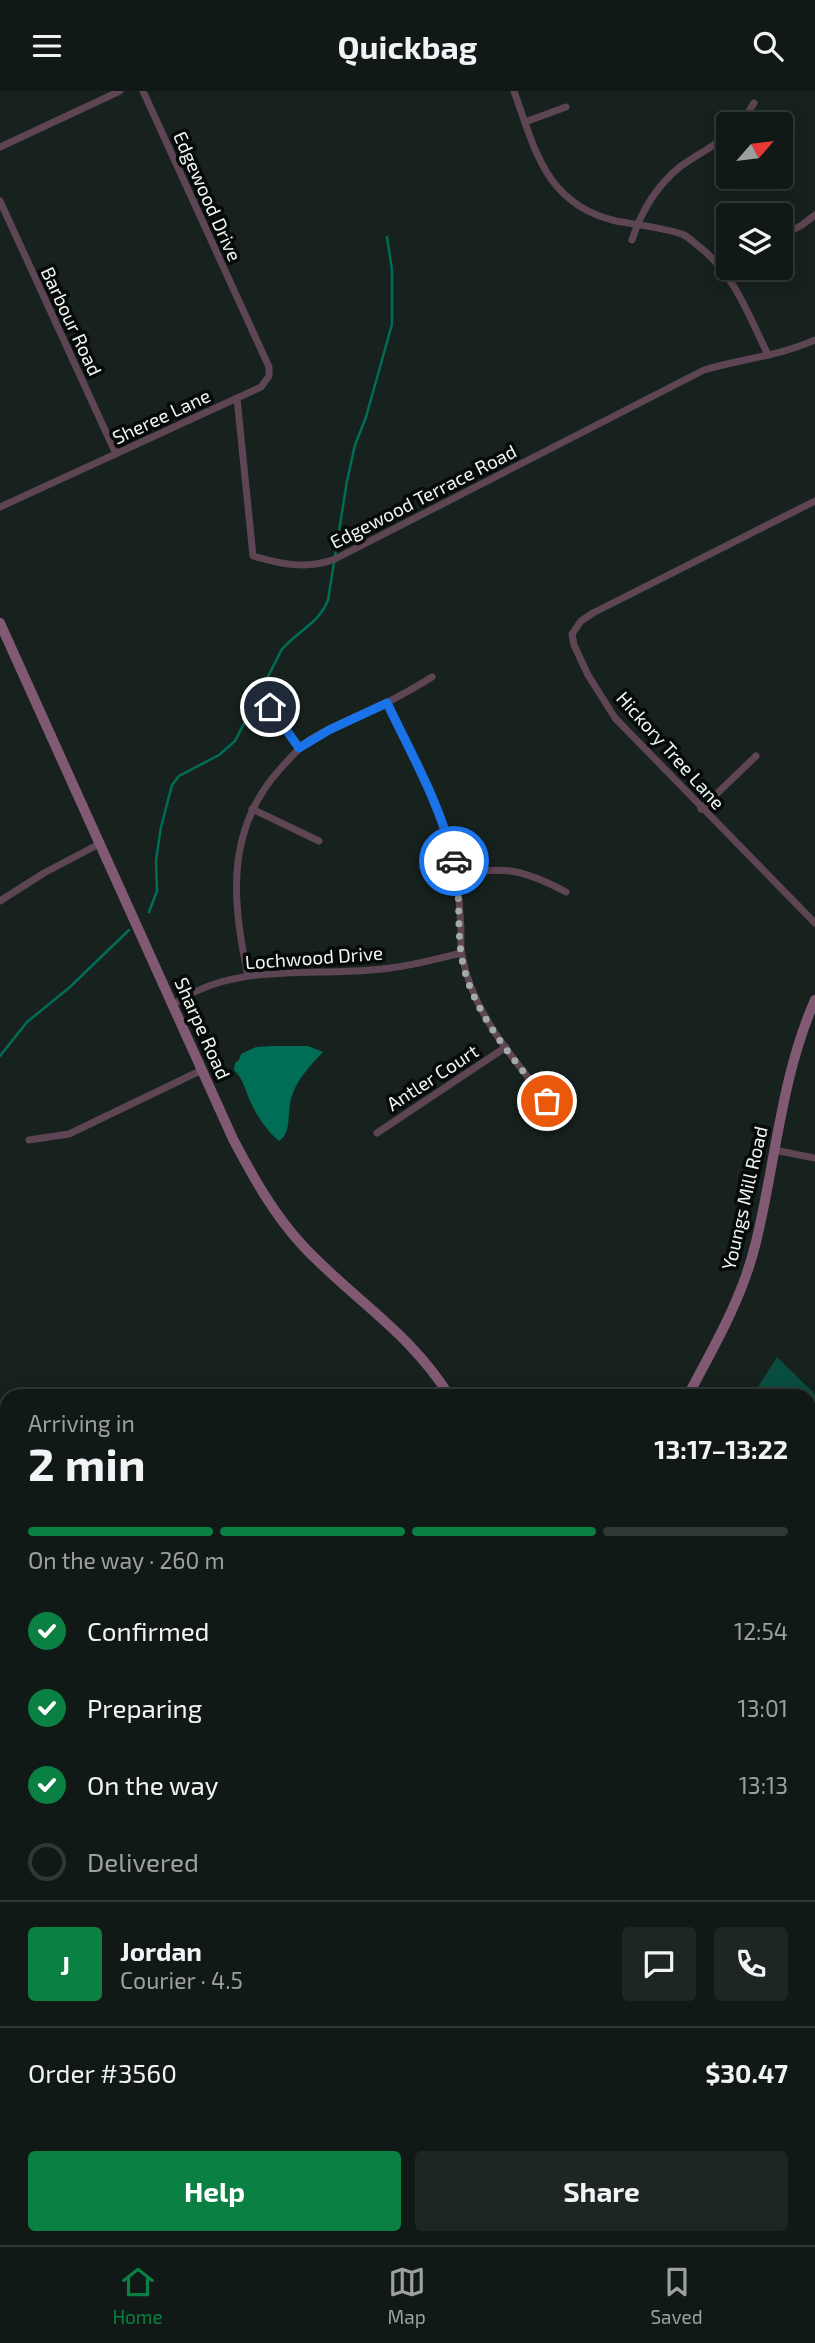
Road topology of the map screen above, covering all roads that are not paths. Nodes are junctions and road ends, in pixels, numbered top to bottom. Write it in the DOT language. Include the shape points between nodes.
graph roads {
  1 [pos="120,91"];
  2 [pos="143,91"];
  3 [pos="514,91"];
  4 [pos="754,103"];
  5 [pos="566,107"];
  6 [pos="748,112"];
  7 [pos="525,122"];
  8 [pos="716,143"];
  9 [pos="0,146"];
  10 [pos="0,201"];
  11 [pos="815,215"];
  12 [pos="637,225"];
  13 [pos="793,229"];
  14 [pos="632,240"];
  15 [pos="716,261"];
  16 [pos="732,280"];
  17 [pos="244,314"];
  18 [pos="815,341"];
  19 [pos="768,355"];
  20 [pos="237,398"];
  21 [pos="116,454"];
  22 [pos="815,501"];
  23 [pos="0,507"];
  24 [pos="0,623"];
  25 [pos="432,677"];
  26 [pos="387,703"];
  27 [pos="270,707"];
  28 [pos="299,748"];
  29 [pos="756,756"];
  30 [pos="252,809"];
  31 [pos="701,809"];
  32 [pos="318,841"];
  33 [pos="101,843"];
  34 [pos="457,875"];
  35 [pos="566,892"];
  36 [pos="0,901"];
  37 [pos="815,923"];
  38 [pos="461,953"];
  39 [pos="248,975"];
  40 [pos="815,1000"];
  41 [pos="173,1005"];
  42 [pos="506,1047"];
  43 [pos="202,1070"];
  44 [pos="547,1101"];
  45 [pos="376,1133"];
  46 [pos="29,1140"];
  47 [pos="774,1150"];
  48 [pos="815,1158"];
  49 [pos="445,1389"];
  50 [pos="691,1389"];
  1 -- 9 [label="street"];
  2 -- 17 [label="street, Edgewood Drive"];
  3 -- 7 [label="street"];
  4 -- 6 [label="street"];
  5 -- 7 [label="street"];
  7 -- 12 [label="street" via="534,151 556,186 597,216"];
  8 -- 12 [label="street" via="667,180"];
  10 -- 21 [label="street, Barbour Road"];
  11 -- 13 [label="street"];
  12 -- 14 [label="street"];
  12 -- 15 [label="street" via="683,234"];
  16 -- 19 [label="street"];
  17 -- 20 [label="street, Sheree Lane" via="269,376 261,387"];
  18 -- 19 [label="street"];
  19 -- 20 [label="street, Edgewood Terrace Road" via="704,370 332,560 306,566 253,556"];
  20 -- 21 [label="street, Sheree Lane"];
  21 -- 23 [label="street, Sheree Lane"];
  22 -- 31 [label="street, Hickory Tree Lane" via="593,613 572,634 588,675 615,718"];
  24 -- 33 [label="street, Sharpe Road"];
  25 -- 26 [label="street"];
  26 -- 28 [label="street"];
  26 -- 34 [label="street" via="433,796"];
  27 -- 28 [label="street"];
  28 -- 30 [label="street"];
  29 -- 31 [label="street"];
  30 -- 32 [label="street"];
  30 -- 39 [label="street" via="243,830 235,876"];
  31 -- 37 [label="street, Hickory Tree Lane"];
  33 -- 36 [label="street"];
  33 -- 41 [label="street, Sharpe Road"];
  34 -- 35 [label="street" via="506,870 536,876"];
  34 -- 38 [label="street"];
  38 -- 39 [label="street, Lochwood Drive" via="380,969"];
  38 -- 42 [label="street" via="481,1011"];
  39 -- 41 [label="street, Lochwood Drive" via="207,986"];
  40 -- 47 [label="street, Youngs Mill Road" via="796,1047"];
  41 -- 43 [label="street, Sharpe Road"];
  42 -- 44 [label="street"];
  42 -- 45 [label="street, Antler Court"];
  43 -- 46 [label="street" via="69,1133"];
  43 -- 49 [label="street, Sharpe Road" via="243,1158 285,1225 411,1344"];
  47 -- 48 [label="street"];
  47 -- 50 [label="street, Youngs Mill Road" via="750,1265"];
}
